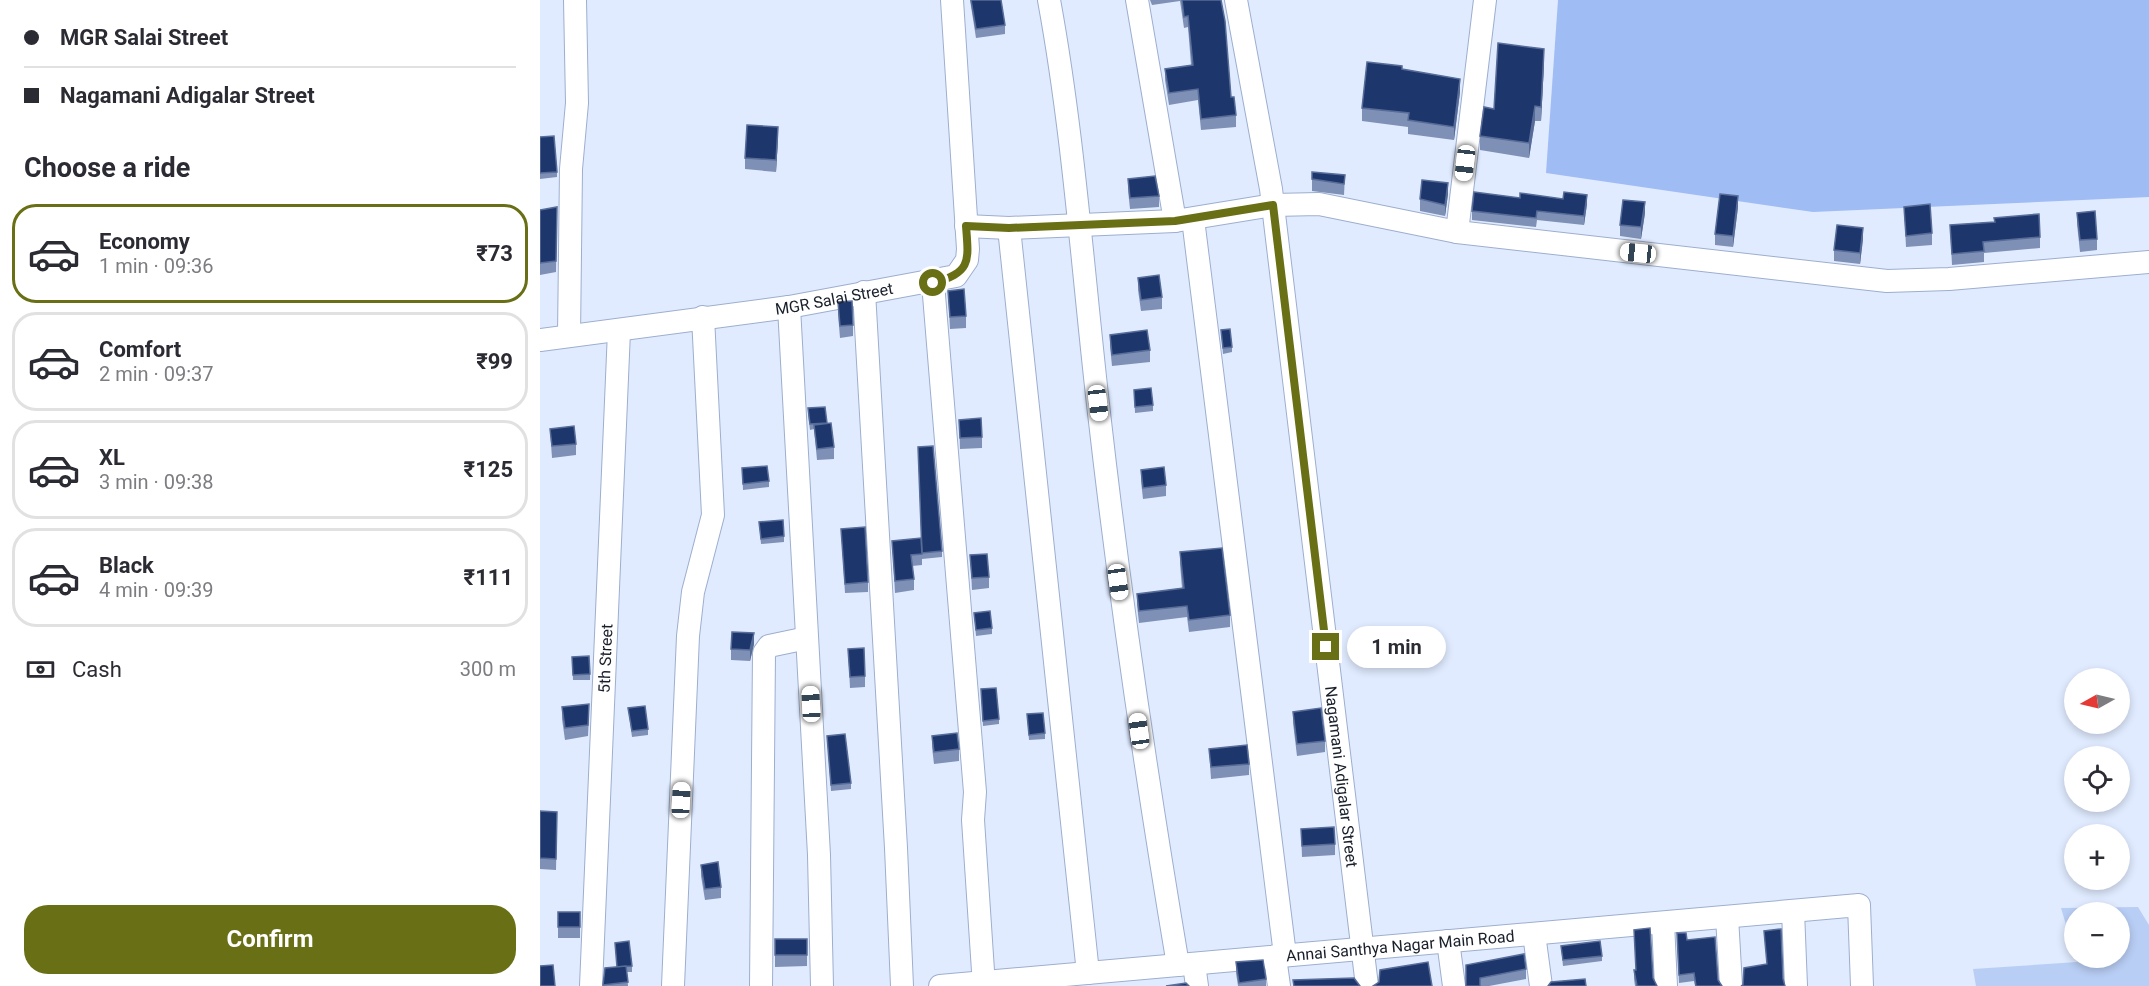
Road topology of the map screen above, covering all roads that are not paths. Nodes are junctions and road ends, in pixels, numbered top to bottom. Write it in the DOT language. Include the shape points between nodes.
graph roads {
  1 [pos="575,0"];
  2 [pos="952,0"];
  3 [pos="1049,0"];
  4 [pos="1137,0"];
  5 [pos="1236,0"];
  6 [pos="1485,0"];
  7 [pos="1273,205"];
  8 [pos="1184,220"];
  9 [pos="1077,223"];
  10 [pos="966,226"];
  11 [pos="1009,228"];
  12 [pos="1457,232"];
  13 [pos="2149,262"];
  14 [pos="933,283"];
  15 [pos="864,292"];
  16 [pos="789,307"];
  17 [pos="703,317"];
  18 [pos="619,331"];
  19 [pos="569,336"];
  20 [pos="540,340"];
  21 [pos="807,638"];
  22 [pos="1793,911"];
  23 [pos="1727,917"];
  24 [pos="1664,922"];
  25 [pos="1534,934"];
  26 [pos="1448,941"];
  27 [pos="1362,949"];
  28 [pos="1280,956"];
  29 [pos="1186,964"];
  30 [pos="1088,973"];
  31 [pos="1126,978"];
  32 [pos="1060,981"];
  33 [pos="983,984"];
  34 [pos="591,986"];
  35 [pos="673,986"];
  36 [pos="761,986"];
  37 [pos="822,986"];
  38 [pos="902,986"];
  39 [pos="940,986"];
  40 [pos="1197,986"];
  41 [pos="1279,986"];
  42 [pos="1367,986"];
  43 [pos="1454,986"];
  44 [pos="1540,986"];
  45 [pos="1666,986"];
  46 [pos="1731,986"];
  47 [pos="1796,986"];
  48 [pos="1862,986"];
  1 -- 19 [label="street" via="577,103 571,169"];
  2 -- 10 [label="street, MGR Salai Street"];
  3 -- 9 [label="street" via="1069,130"];
  4 -- 8 [label="street"];
  5 -- 7 [label="street, Nagamani Adigalar Street"];
  6 -- 12 [label="street"];
  7 -- 8 [label="street"];
  7 -- 12 [label="street" via="1319,204"];
  7 -- 27 [label="street, Nagamani Adigalar Street"];
  8 -- 9 [label="street"];
  8 -- 28 [label="street"];
  9 -- 11 [label="street"];
  9 -- 29 [label="street" via="1118,582 1145,773"];
  10 -- 11 [label="street"];
  10 -- 14 [label="street, MGR Salai Street" via="968,249 962,270 956,276"];
  11 -- 30 [label="street"];
  12 -- 13 [label="street" via="1887,280 1949,279"];
  14 -- 15 [label="street, MGR Salai Street"];
  14 -- 33 [label="street" via="975,792 973,820"];
  15 -- 16 [label="street, MGR Salai Street"];
  15 -- 38 [label="street"];
  16 -- 17 [label="street, MGR Salai Street"];
  16 -- 21 [label="street"];
  17 -- 18 [label="street, MGR Salai Street"];
  17 -- 35 [label="street" via="712,515 693,592 688,636"];
  18 -- 19 [label="street, MGR Salai Street"];
  18 -- 34 [label="street, 5th Street"];
  19 -- 20 [label="street, MGR Salai Street"];
  21 -- 36 [label="street" via="769,646 764,653"];
  21 -- 37 [label="street"];
  22 -- 23 [label="street, Annai Santhya Nagar Main Road"];
  22 -- 47 [label="street"];
  22 -- 48 [label="street, Annai Santhya Nagar Main Road" via="1859,905"];
  23 -- 24 [label="street, Annai Santhya Nagar Main Road"];
  23 -- 46 [label="street"];
  24 -- 25 [label="street, Annai Santhya Nagar Main Road"];
  24 -- 45 [label="street"];
  25 -- 26 [label="street, Annai Santhya Nagar Main Road"];
  25 -- 44 [label="street"];
  26 -- 27 [label="street, Annai Santhya Nagar Main Road"];
  26 -- 43 [label="street"];
  27 -- 28 [label="street, Annai Santhya Nagar Main Road"];
  27 -- 42 [label="street, Nagamani Adigalar Street"];
  28 -- 29 [label="street, Annai Santhya Nagar Main Road"];
  28 -- 41 [label="street"];
  29 -- 31 [label="street, Annai Santhya Nagar Main Road"];
  29 -- 40 [label="street"];
  30 -- 31 [label="street, Annai Santhya Nagar Main Road"];
  30 -- 32 [label="street, Annai Santhya Nagar Main Road"];
  32 -- 33 [label="street, Annai Santhya Nagar Main Road"];
  33 -- 39 [label="street, Annai Santhya Nagar Main Road"];
}
